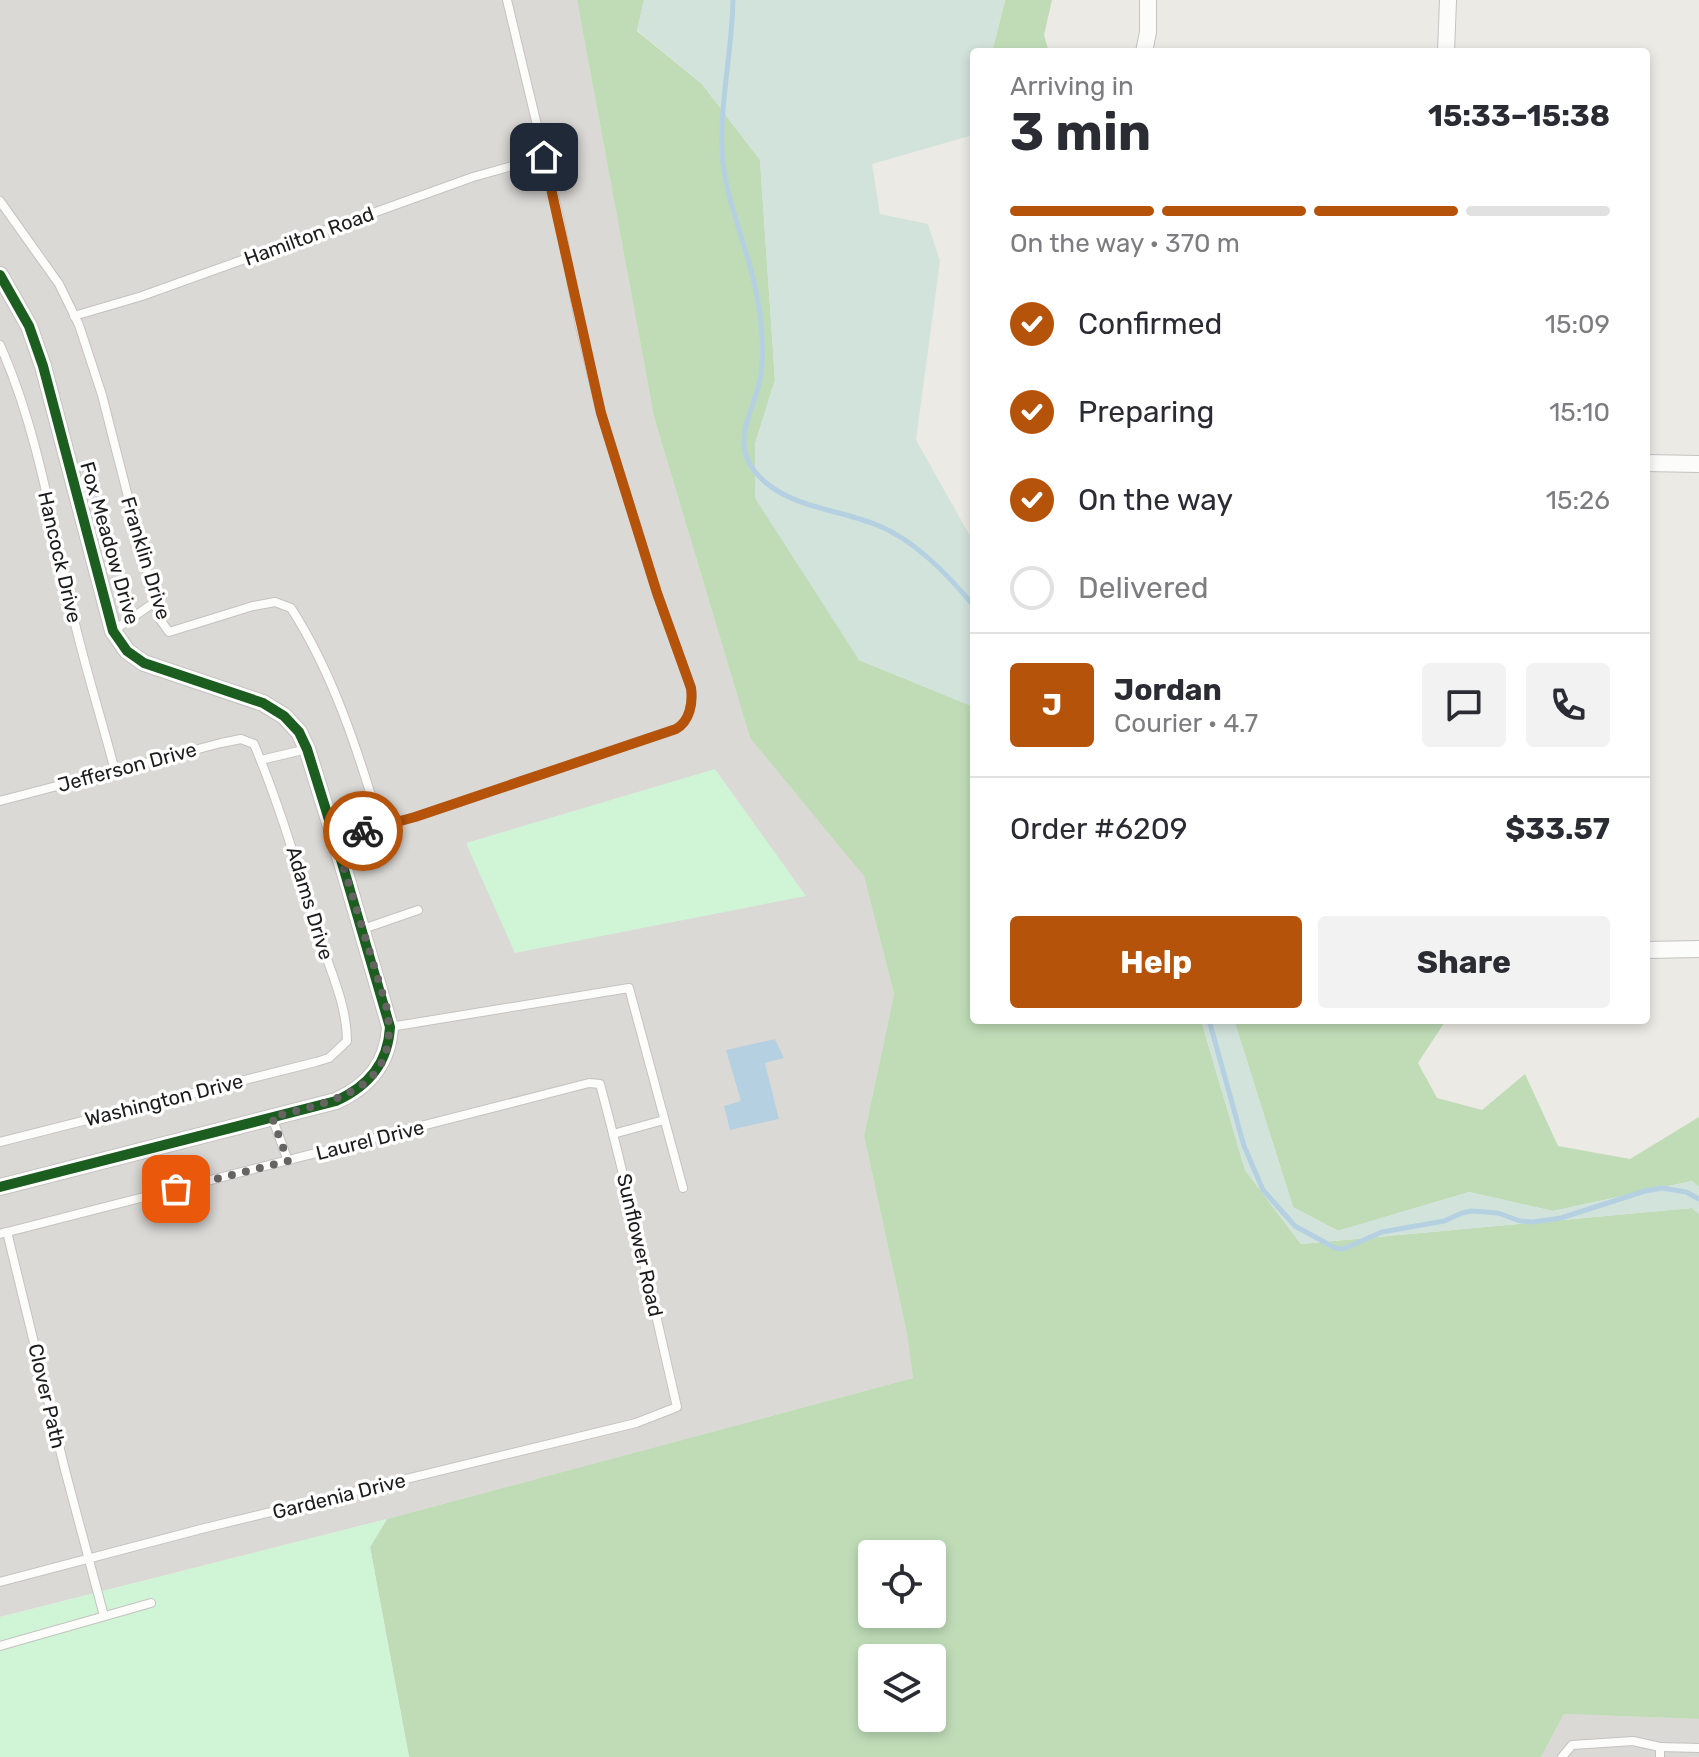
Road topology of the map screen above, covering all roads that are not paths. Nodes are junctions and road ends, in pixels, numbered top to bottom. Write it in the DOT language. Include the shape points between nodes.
graph roads {
  1 [pos="507,0"];
  2 [pos="1148,0"];
  3 [pos="1448,0"];
  4 [pos="1145,48"];
  5 [pos="1446,48"];
  6 [pos="544,157"];
  7 [pos="0,201"];
  8 [pos="0,276"];
  9 [pos="74,316"];
  10 [pos="0,345"];
  11 [pos="1650,463"];
  12 [pos="1699,464"];
  13 [pos="155,602"];
  14 [pos="113,631"];
  15 [pos="254,744"];
  16 [pos="307,749"];
  17 [pos="261,760"];
  18 [pos="115,771"];
  19 [pos="0,801"];
  20 [pos="380,825"];
  21 [pos="335,839"];
  22 [pos="418,910"];
  23 [pos="363,929"];
  24 [pos="1699,949"];
  25 [pos="1650,950"];
  26 [pos="390,1027"];
  27 [pos="329,1058"];
  28 [pos="600,1084"];
  29 [pos="272,1117"];
  30 [pos="664,1120"];
  31 [pos="613,1134"];
  32 [pos="0,1142"];
  33 [pos="288,1161"];
  34 [pos="0,1187"];
  35 [pos="683,1188"];
  36 [pos="4,1233"];
  37 [pos="677,1407"];
  38 [pos="88,1561"];
  39 [pos="0,1582"];
  40 [pos="151,1603"];
  41 [pos="104,1616"];
  42 [pos="0,1646"];
  43 [pos="1699,1748"];
  44 [pos="1660,1752"];
  45 [pos="1562,1757"];
  1 -- 6 [label="lane"];
  2 -- 4 [label="street"];
  3 -- 5 [label="street"];
  6 -- 9 [label="lane, Hamilton Road"];
  6 -- 20 [label="lane" via="601,413 693,703 676,729"];
  7 -- 9 [label="lane, Franklin Drive" via="59,284"];
  8 -- 14 [label="street, Fox Meadow Drive" via="29,326 43,366"];
  9 -- 13 [label="lane, Franklin Drive" via="102,395"];
  10 -- 18 [label="lane, Hancock Drive" via="31,438"];
  11 -- 12 [label="street"];
  13 -- 14 [label="lane"];
  13 -- 20 [label="lane, Franklin Drive" via="169,632 253,606 275,602 291,608 342,713"];
  14 -- 16 [label="street, Fox Meadow Drive" via="127,651 152,667 274,709 292,724"];
  15 -- 17 [label="lane, Adams Drive"];
  15 -- 18 [label="lane, Jefferson Drive" via="241,739"];
  16 -- 17 [label="lane"];
  16 -- 21 [label="street, Fox Meadow Drive"];
  17 -- 27 [label="lane, Adams Drive" via="347,1029 347,1041"];
  18 -- 19 [label="lane, Jefferson Drive"];
  20 -- 21 [label="lane"];
  21 -- 23 [label="street, Fox Meadow Drive"];
  22 -- 23 [label="lane"];
  23 -- 26 [label="street, Fox Meadow Drive"];
  24 -- 25 [label="street"];
  26 -- 29 [label="street, Fox Meadow Drive" via="379,1068 356,1090 336,1101"];
  26 -- 30 [label="lane" via="629,988"];
  27 -- 32 [label="lane, Washington Drive"];
  28 -- 31 [label="lane, Sunflower Road"];
  28 -- 33 [label="lane, Laurel Drive"];
  29 -- 33 [label="lane"];
  29 -- 34 [label="street, Fox Meadow Drive"];
  30 -- 31 [label="lane"];
  30 -- 35 [label="lane"];
  31 -- 37 [label="lane, Sunflower Road"];
  33 -- 36 [label="lane, Laurel Drive"];
  36 -- 38 [label="lane, Clover Path"];
  37 -- 38 [label="lane, Gardenia Drive" via="636,1423"];
  38 -- 39 [label="lane, Gardenia Drive"];
  38 -- 41 [label="lane, Clover Path"];
  40 -- 41 [label="lane"];
  41 -- 42 [label="lane"];
  43 -- 44 [label="lane"];
  44 -- 45 [label="lane" via="1633,1741 1572,1745"];
}
